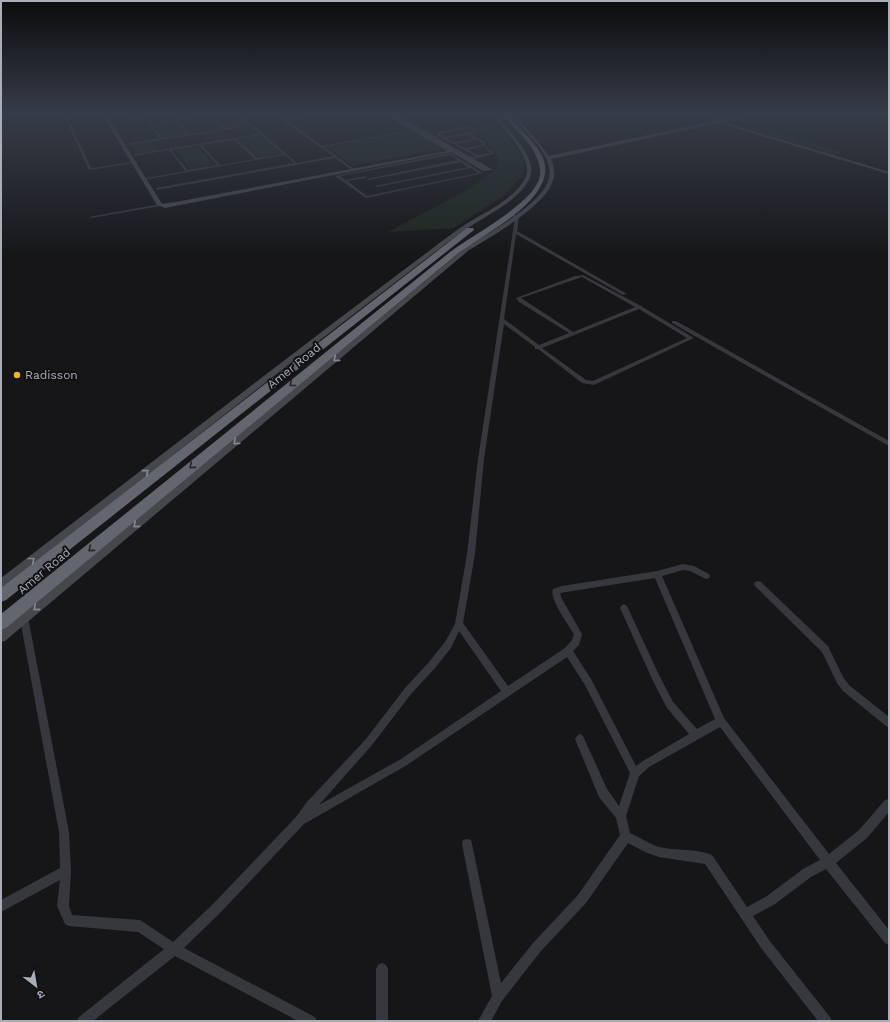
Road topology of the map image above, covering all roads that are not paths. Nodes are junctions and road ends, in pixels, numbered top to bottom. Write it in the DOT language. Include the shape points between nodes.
graph roads {
  1 [pos="87,162"];
  2 [pos="140,162"];
  3 [pos="179,162"];
  4 [pos="216,162"];
  5 [pos="243,162"];
  6 [pos="294,162"];
  7 [pos="310,162"];
  8 [pos="342,162"];
  9 [pos="394,162"];
  10 [pos="402,162"];
  11 [pos="408,162"];
  12 [pos="434,162"];
  13 [pos="456,162"];
  14 [pos="461,162"];
  15 [pos="473,162"];
  16 [pos="477,162"];
  17 [pos="528,162"];
  18 [pos="534,162"];
  19 [pos="541,162"];
  20 [pos="549,162"];
  21 [pos="852,162"];
  22 [pos="133,163"];
  23 [pos="297,164"];
  24 [pos="439,165"];
  25 [pos="143,166"];
  26 [pos="220,166"];
  27 [pos="392,166"];
  28 [pos="471,167"];
  29 [pos="375,168"];
  30 [pos="419,169"];
  31 [pos="355,170"];
  32 [pos="187,171"];
  33 [pos="450,171"];
  34 [pos="147,172"];
  35 [pos="402,172"];
  36 [pos="889,173"];
  37 [pos="430,175"];
  38 [pos="386,176"];
  39 [pos="151,178"];
  40 [pos="367,178"];
  41 [pos="460,178"];
  42 [pos="144,179"];
  43 [pos="411,179"];
  44 [pos="344,181"];
  45 [pos="396,182"];
  46 [pos="440,182"];
  47 [pos="377,186"];
  48 [pos="422,186"];
  49 [pos="405,189"];
  50 [pos="161,193"];
  51 [pos="386,193"];
  52 [pos="171,202"];
  53 [pos="160,205"];
  54 [pos="513,215"];
  55 [pos="91,218"];
  56 [pos="471,226"];
  57 [pos="516,232"];
  58 [pos="639,307"];
  59 [pos="502,320"];
  60 [pos="572,333"];
  61 [pos="537,348"];
  62 [pos="889,444"];
  63 [pos="657,574"];
  64 [pos="706,576"];
  65 [pos="1,584"];
  66 [pos="758,584"];
  67 [pos="1,596"];
  68 [pos="624,608"];
  69 [pos="20,614"];
  70 [pos="1,623"];
  71 [pos="459,624"];
  72 [pos="1,637"];
  73 [pos="568,651"];
  74 [pos="507,692"];
  75 [pos="722,721"];
  76 [pos="889,723"];
  77 [pos="696,735"];
  78 [pos="580,739"];
  79 [pos="635,773"];
  80 [pos="889,804"];
  81 [pos="621,816"];
  82 [pos="300,821"];
  83 [pos="626,836"];
  84 [pos="468,844"];
  85 [pos="828,862"];
  86 [pos="66,871"];
  87 [pos="1,906"];
  88 [pos="746,913"];
  89 [pos="889,939"];
  90 [pos="174,949"];
  91 [pos="382,969"];
  92 [pos="498,998"];
  93 [pos="83,1021"];
  94 [pos="311,1021"];
  95 [pos="382,1021"];
  96 [pos="484,1021"];
  97 [pos="826,1021"];
  1 -- 22 [label="street" via="90,169"];
  2 -- 25 [label="street"];
  3 -- 32 [label="street"];
  4 -- 26 [label="street"];
  5 -- 26 [label="street"];
  6 -- 23 [label="street"];
  7 -- 23 [label="street"];
  8 -- 31 [label="street"];
  9 -- 31 [label="street"];
  10 -- 31 [label="street"];
  11 -- 27 [label="street"];
  11 -- 30 [label="street"];
  12 -- 24 [label="street"];
  13 -- 24 [label="street"];
  14 -- 28 [label="street"];
  15 -- 16 [label="street" via="485,170 491,170"];
  17 -- 56 [label="street" via="529,174 524,184 511,198"];
  18 -- 56 [label="highway, Amer Road" via="535,175 521,196"];
  19 -- 54 [label="highway, Amer Road" via="543,176 539,187"];
  20 -- 54 [label="street" via="552,175 545,192"];
  21 -- 36 [label="street"];
  22 -- 42 [label="street"];
  23 -- 50 [label="street"];
  24 -- 30 [label="street"];
  24 -- 33 [label="street"];
  26 -- 32 [label="street"];
  27 -- 29 [label="street"];
  27 -- 35 [label="street"];
  28 -- 33 [label="street"];
  28 -- 41 [label="street" via="482,174"];
  29 -- 31 [label="street"];
  29 -- 38 [label="street"];
  30 -- 35 [label="street"];
  31 -- 40 [label="street"];
  31 -- 44 [label="street" via="337,176"];
  31 -- 52 [label="street"];
  31 -- 53 [label="street" via="168,206"];
  32 -- 39 [label="street"];
  33 -- 37 [label="street"];
  33 -- 41 [label="street"];
  34 -- 39 [label="street"];
  35 -- 38 [label="street"];
  37 -- 43 [label="street"];
  37 -- 46 [label="street"];
  38 -- 40 [label="street"];
  38 -- 45 [label="street"];
  39 -- 42 [label="street"];
  39 -- 50 [label="street"];
  40 -- 44 [label="street"];
  40 -- 47 [label="street"];
  41 -- 46 [label="street"];
  42 -- 53 [label="street"];
  43 -- 45 [label="street"];
  43 -- 48 [label="street"];
  44 -- 51 [label="street" via="364,197"];
  45 -- 47 [label="street"];
  45 -- 49 [label="street"];
  46 -- 48 [label="street"];
  47 -- 51 [label="street"];
  48 -- 49 [label="street"];
  49 -- 51 [label="street"];
  50 -- 52 [label="street" via="167,202"];
  52 -- 53 [label="street"];
  53 -- 55 [label="street"];
  54 -- 57 [label="street"];
  54 -- 69 [label="highway, Amer Road, one-way" via="466,243"];
  65 -- 56 [label="street, one-way" via="389,284"];
  56 -- 67 [label="highway, Amer Road"];
  57 -- 59 [label="street"];
  57 -- 62 [label="street"];
  58 -- 60 [label="street"];
  58 -- 60 [label="street" via="583,276 518,298"];
  58 -- 61 [label="street" via="690,337 690,340 590,383 584,382"];
  59 -- 61 [label="street"];
  59 -- 71 [label="street" via="481,459 471,554"];
  60 -- 61 [label="street"];
  63 -- 64 [label="street" via="683,566"];
  63 -- 73 [label="street" via="556,592 578,634 576,642"];
  63 -- 75 [label="street"];
  66 -- 76 [label="street" via="825,649 846,688"];
  68 -- 77 [label="street" via="670,705"];
  69 -- 70 [label="highway, Amer Road"];
  69 -- 72 [label="street"];
  69 -- 86 [label="street" via="64,832"];
  71 -- 74 [label="street"];
  71 -- 82 [label="street" via="448,645"];
  73 -- 74 [label="street"];
  73 -- 79 [label="street" via="588,682"];
  74 -- 82 [label="street" via="404,762"];
  75 -- 77 [label="street"];
  75 -- 85 [label="street"];
  77 -- 79 [label="street"];
  78 -- 81 [label="street" via="603,793"];
  79 -- 81 [label="street"];
  80 -- 85 [label="street" via="863,834"];
  81 -- 83 [label="street"];
  82 -- 90 [label="street"];
  83 -- 88 [label="street" via="663,853 696,855 708,859"];
  83 -- 92 [label="street" via="582,899 537,947"];
  84 -- 92 [label="street"];
  85 -- 88 [label="street" via="807,873 771,900"];
  85 -- 89 [label="street"];
  86 -- 87 [label="street"];
  86 -- 90 [label="street" via="63,906 69,920 140,926"];
  88 -- 97 [label="street" via="765,944"];
  90 -- 93 [label="street"];
  90 -- 94 [label="street"];
  91 -- 95 [label="street"];
  92 -- 96 [label="street"];
}
